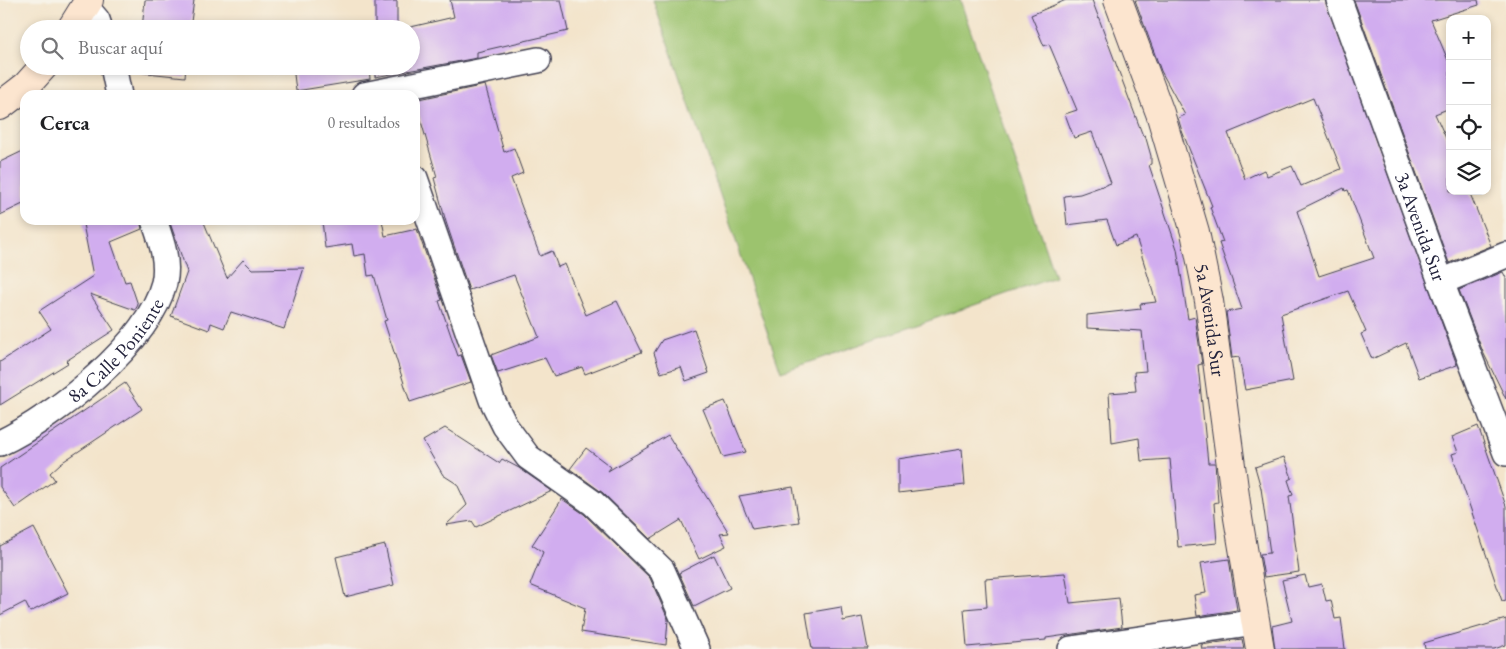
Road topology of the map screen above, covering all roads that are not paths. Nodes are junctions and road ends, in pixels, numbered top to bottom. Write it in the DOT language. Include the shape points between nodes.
graph roads {
  1 [pos="1118,0"];
  2 [pos="1339,0"];
  3 [pos="87,3"];
  4 [pos="77,20"];
  5 [pos="97,20"];
  6 [pos="538,60"];
  7 [pos="36,75"];
  8 [pos="115,75"];
  9 [pos="21,90"];
  10 [pos="118,90"];
  11 [pos="397,90"];
  12 [pos="20,91"];
  13 [pos="0,106"];
  14 [pos="420,192"];
  15 [pos="156,225"];
  16 [pos="1506,255"];
  17 [pos="1441,282"];
  18 [pos="0,443"];
  19 [pos="1506,453"];
  20 [pos="1256,622"];
  21 [pos="697,649"];
  22 [pos="1071,649"];
  23 [pos="1260,649"];
  1 -- 20 [label="street, 5a Avenida Sur" via="1160,112 1195,232 1209,301 1238,518"];
  2 -- 17 [label="street, 3a Avenida Sur"];
  3 -- 4 [label="street"];
  3 -- 5 [label="street"];
  6 -- 11 [label="street"];
  7 -- 9 [label="street"];
  8 -- 10 [label="street"];
  12 -- 13 [label="street"];
  14 -- 21 [label="street" via="492,400 505,426 528,457 593,503 662,570"];
  15 -- 18 [label="street, 8a Calle Poniente" via="166,260 164,283 155,307 133,338 110,364 73,395 36,423"];
  16 -- 17 [label="street"];
  17 -- 19 [label="street, 3a Avenida Sur"];
  20 -- 22 [label="street"];
  20 -- 23 [label="street, 5a Avenida Sur"];
}
